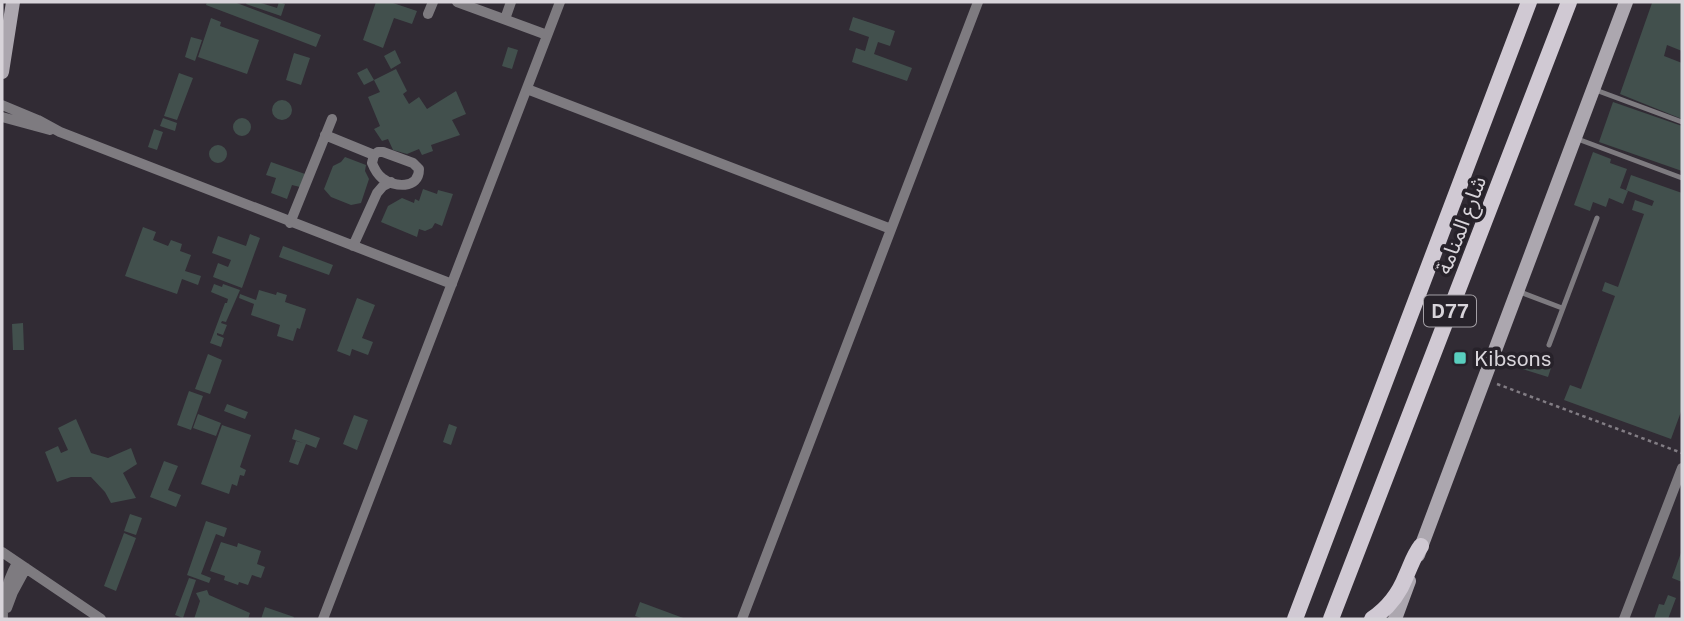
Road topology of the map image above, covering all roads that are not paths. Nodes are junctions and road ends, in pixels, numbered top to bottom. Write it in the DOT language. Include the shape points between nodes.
graph roads {
  1 [pos="13,2"];
  2 [pos="433,2"];
  3 [pos="457,2"];
  4 [pos="511,2"];
  5 [pos="560,2"];
  6 [pos="978,2"];
  7 [pos="1529,2"];
  8 [pos="1569,2"];
  9 [pos="1626,2"];
  10 [pos="428,14"];
  11 [pos="505,19"];
  12 [pos="547,35"];
  13 [pos="2,72"];
  14 [pos="527,89"];
  15 [pos="1594,89"];
  16 [pos="2,105"];
  17 [pos="2,117"];
  18 [pos="332,119"];
  19 [pos="1682,122"];
  20 [pos="60,132"];
  21 [pos="325,135"];
  22 [pos="1575,138"];
  23 [pos="374,155"];
  24 [pos="1682,178"];
  25 [pos="391,182"];
  26 [pos="1597,218"];
  27 [pos="290,223"];
  28 [pos="891,229"];
  29 [pos="353,246"];
  30 [pos="452,284"];
  31 [pos="1517,291"];
  32 [pos="1562,308"];
  33 [pos="1549,345"];
  34 [pos="1682,468"];
  35 [pos="1421,546"];
  36 [pos="2,552"];
  37 [pos="21,566"];
  38 [pos="4,619"];
  39 [pos="101,619"];
  40 [pos="323,619"];
  41 [pos="742,619"];
  42 [pos="1295,619"];
  43 [pos="1331,619"];
  44 [pos="1371,619"];
  45 [pos="1395,619"];
  46 [pos="1624,619"];
  1 -- 13 [label="street"];
  2 -- 10 [label="street"];
  3 -- 11 [label="street"];
  4 -- 11 [label="street"];
  5 -- 12 [label="street"];
  6 -- 28 [label="street"];
  7 -- 42 [label="main road, شارع المنامة / D77"];
  8 -- 43 [label="main road, شارع المنامة / D77"];
  9 -- 15 [label="street"];
  11 -- 12 [label="street"];
  12 -- 14 [label="street"];
  14 -- 28 [label="street"];
  14 -- 30 [label="street"];
  15 -- 19 [label="lane"];
  15 -- 22 [label="street"];
  16 -- 20 [label="street"];
  17 -- 20 [label="street"];
  18 -- 21 [label="street"];
  20 -- 27 [label="street"];
  21 -- 23 [label="street"];
  21 -- 27 [label="street"];
  22 -- 24 [label="lane"];
  22 -- 31 [label="street"];
  23 -- 25 [label="street" via="373,167"];
  23 -- 25 [label="street" via="383,152 417,166 415,181"];
  25 -- 29 [label="street" via="377,193"];
  26 -- 32 [label="lane"];
  27 -- 29 [label="street"];
  28 -- 41 [label="street"];
  29 -- 30 [label="street"];
  30 -- 40 [label="street"];
  31 -- 32 [label="lane"];
  31 -- 35 [label="street"];
  32 -- 33 [label="lane"];
  34 -- 46 [label="street"];
  35 -- 44 [label="main road" via="1395,597"];
  35 -- 45 [label="street"];
  36 -- 37 [label="street"];
  37 -- 38 [label="street" via="9,577 5,589"];
  37 -- 39 [label="street"];
}
